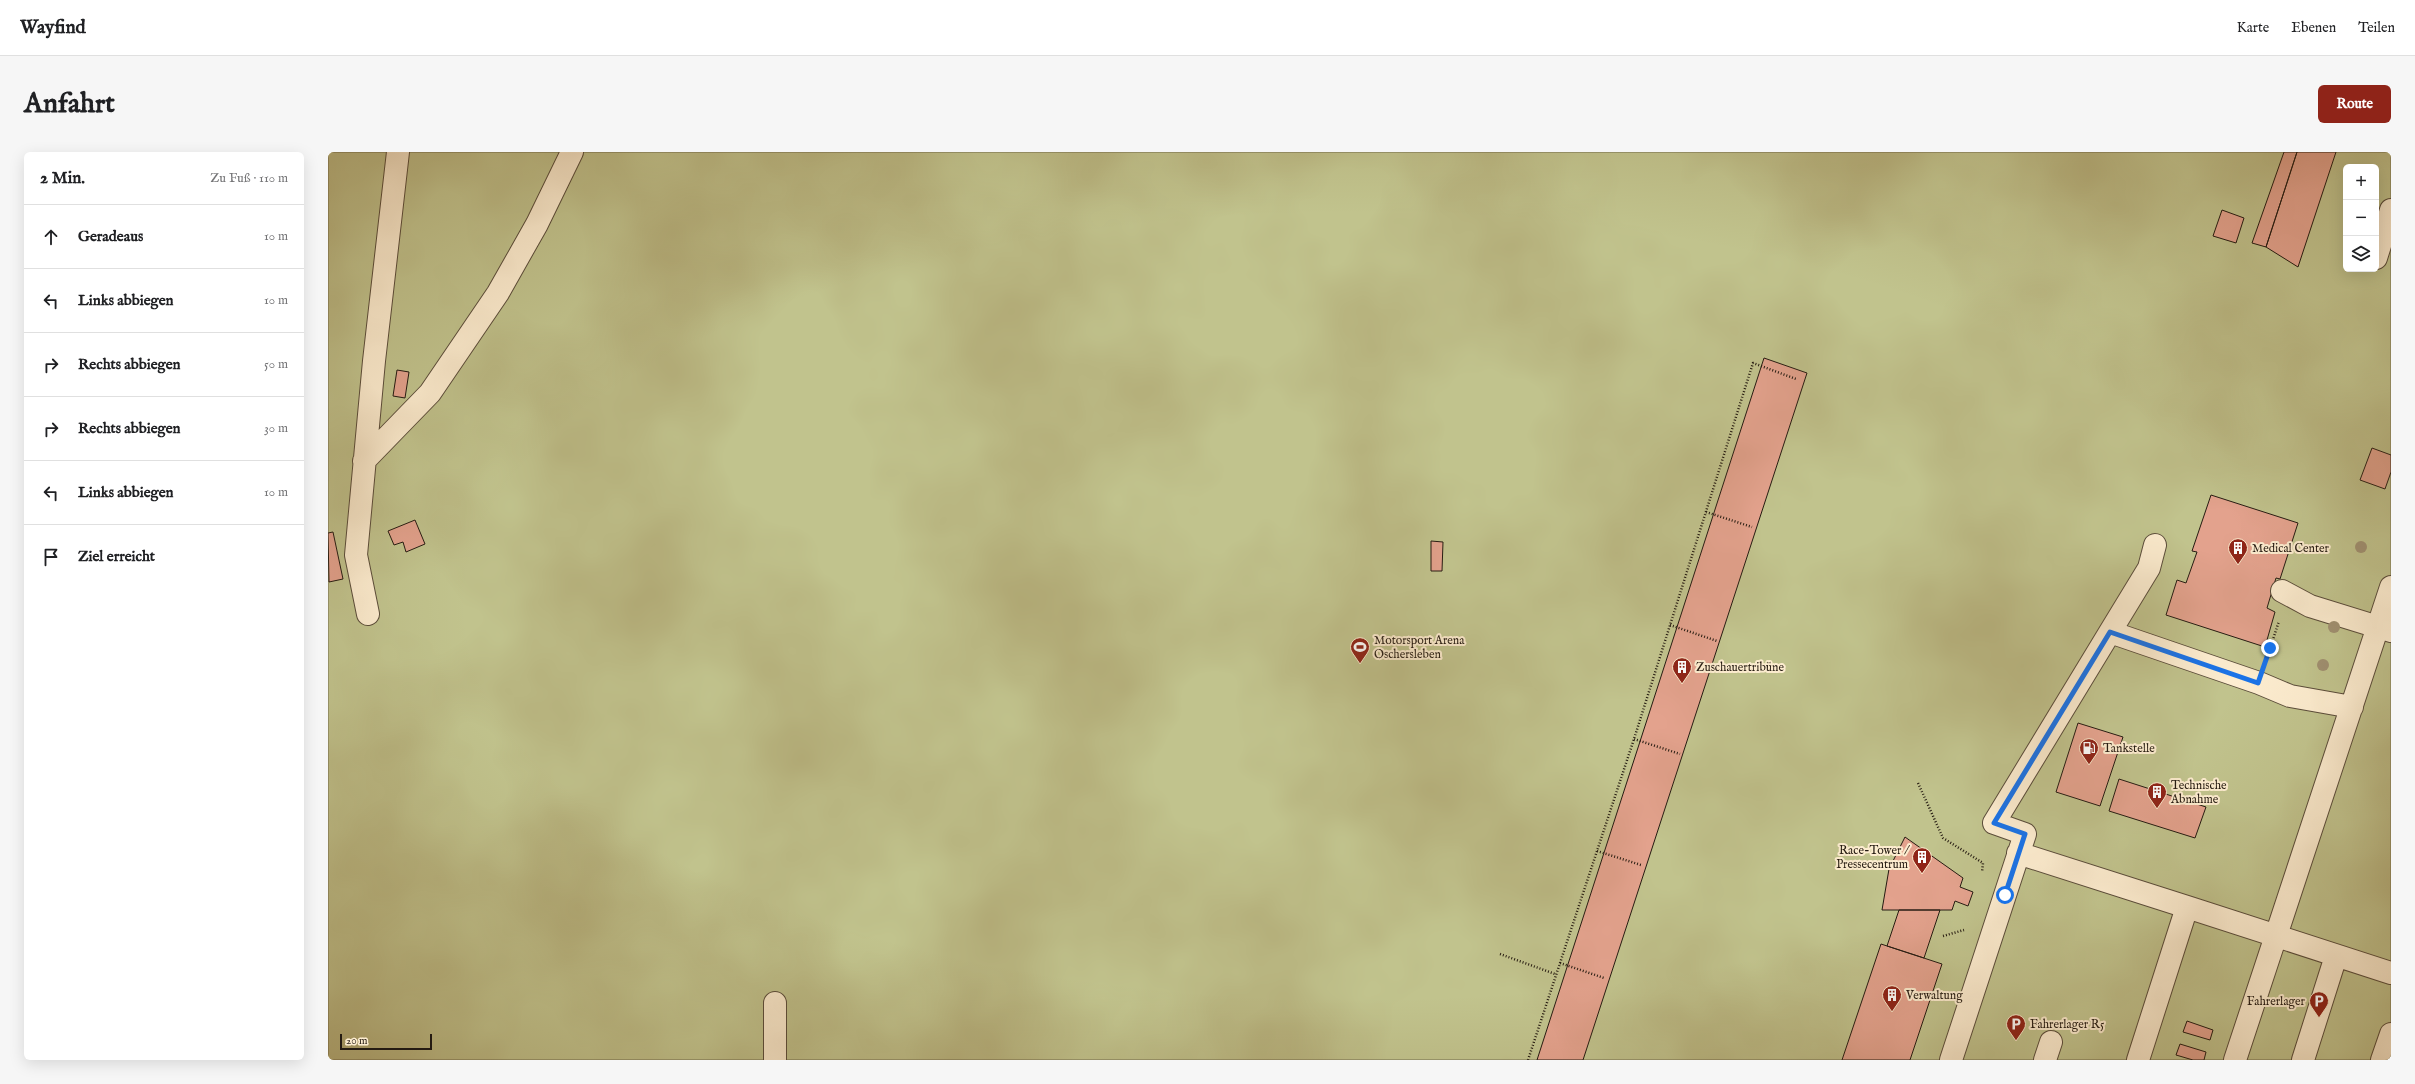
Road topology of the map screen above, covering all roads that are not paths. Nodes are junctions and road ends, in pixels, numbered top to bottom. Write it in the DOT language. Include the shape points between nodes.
graph roads {
  1 [pos="398,152"];
  2 [pos="572,152"];
  3 [pos="2391,210"];
  4 [pos="2379,248"];
  5 [pos="364,461"];
  6 [pos="2155,545"];
  7 [pos="2391,587"];
  8 [pos="2285,592"];
  9 [pos="368,614"];
  10 [pos="2385,629"];
  11 [pos="2110,632"];
  12 [pos="2352,707"];
  13 [pos="2018,853"];
  14 [pos="2187,908"];
  15 [pos="2275,936"];
  16 [pos="2336,956"];
  17 [pos="2391,973"];
  18 [pos="775,1002"];
  19 [pos="2391,1034"];
  20 [pos="775,1060"];
  21 [pos="1951,1060"];
  22 [pos="2138,1060"];
  23 [pos="2235,1060"];
  24 [pos="2303,1060"];
  25 [pos="2382,1060"];
  1 -- 5 [label="lane"];
  2 -- 5 [label="lane" via="537,224 498,293 430,392"];
  3 -- 4 [label="lane"];
  5 -- 9 [label="lane" via="356,555"];
  6 -- 11 [label="lane" via="2149,568"];
  7 -- 10 [label="lane"];
  8 -- 10 [label="lane" via="2310,606"];
  10 -- 12 [label="lane"];
  11 -- 12 [label="lane" via="2290,696"];
  11 -- 13 [label="lane" via="1994,823 2025,834"];
  12 -- 15 [label="lane"];
  13 -- 14 [label="lane"];
  13 -- 21 [label="lane"];
  14 -- 15 [label="lane"];
  14 -- 22 [label="lane"];
  15 -- 16 [label="lane"];
  15 -- 23 [label="lane"];
  16 -- 17 [label="lane"];
  16 -- 24 [label="lane"];
  18 -- 20 [label="lane"];
  19 -- 25 [label="lane"];
}
